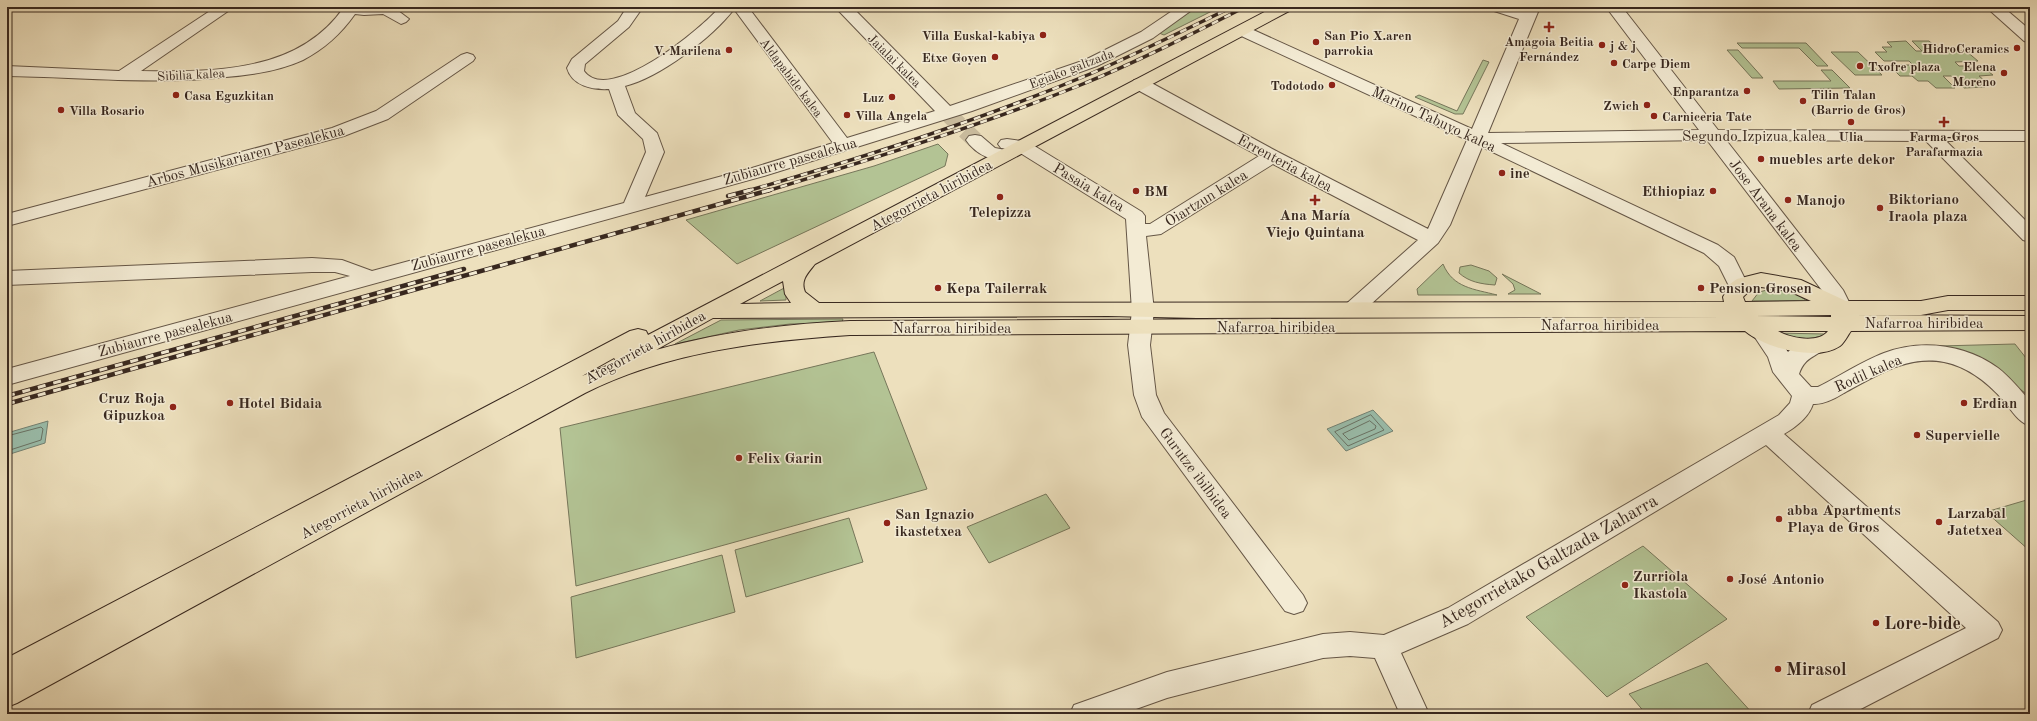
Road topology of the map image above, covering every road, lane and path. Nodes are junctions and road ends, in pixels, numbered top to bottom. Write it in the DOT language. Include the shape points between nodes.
graph roads {
  1 [pos="226,7"];
  2 [pos="352,7"];
  3 [pos="635,7"];
  4 [pos="728,7"];
  5 [pos="740,7"];
  6 [pos="842,7"];
  7 [pos="1188,7"];
  8 [pos="1271,7"];
  9 [pos="1286,7"];
  10 [pos="1496,7"];
  11 [pos="1614,7"];
  12 [pos="1994,7"];
  13 [pos="1530,12"];
  14 [pos="401,19"];
  15 [pos="1243,31"];
  16 [pos="2030,38"];
  17 [pos="467,58"];
  18 [pos="7,71"];
  19 [pos="123,76"];
  20 [pos="616,84"];
  21 [pos="1140,84"];
  22 [pos="947,113"];
  23 [pos="1713,135"];
  24 [pos="1932,136"];
  25 [pos="2030,136"];
  26 [pos="1478,139"];
  27 [pos="844,146"];
  28 [pos="1000,147"];
  29 [pos="1272,156"];
  30 [pos="632,206"];
  31 [pos="7,220"];
  32 [pos="1137,230"];
  33 [pos="2030,236"];
  34 [pos="1431,239"];
  35 [pos="815,256"];
  36 [pos="7,278"];
  37 [pos="369,278"];
  38 [pos="1739,287"];
  39 [pos="2030,303"];
  40 [pos="709,310"];
  41 [pos="814,310"];
  42 [pos="1352,310"];
  43 [pos="685,311"];
  44 [pos="1843,316"];
  45 [pos="1142,319"];
  46 [pos="1749,322"];
  47 [pos="2030,323"];
  48 [pos="1815,346"];
  49 [pos="1787,375"];
  50 [pos="7,377"];
  51 [pos="1804,394"];
  52 [pos="536,408"];
  53 [pos="2030,416"];
  54 [pos="1768,433"];
  55 [pos="1294,603"];
  56 [pos="1385,647"];
  57 [pos="7,672"];
  58 [pos="7,694"];
  59 [pos="1084,714"];
  60 [pos="1415,714"];
  61 [pos="1822,714"];
  1 -- 19 [label="street"];
  2 -- 14 [label="street" via="361,11 388,10"];
  2 -- 19 [label="street, Sibilia kalea" via="330,34 308,51 287,61 236,72"];
  3 -- 20 [label="street" via="624,24 578,62 575,68 576,74 582,79"];
  4 -- 20 [label="street" via="707,30 654,67"];
  5 -- 27 [label="street, Aldapabide kalea"];
  6 -- 22 [label="street, Jaialai kalea"];
  7 -- 22 [label="street, Egiako galtzada" via="1147,35 1091,63"];
  8 -- 28 [label="main road, Ategorrieta hiribidea"];
  9 -- 15 [label="main road, Ategorrieta hiribidea"];
  10 -- 13 [label="street"];
  11 -- 23 [label="street, Jose Arana kalea"];
  12 -- 16 [label="street"];
  13 -- 26 [label="street"];
  15 -- 21 [label="main road, Ategorrieta hiribidea"];
  15 -- 26 [label="street, Marino Tabuyo kalea"];
  17 -- 31 [label="street, Arbos Musikariaren Pasealekua" via="382,114 338,132"];
  18 -- 19 [label="street, Sibilia kalea"];
  20 -- 30 [label="street" via="627,115 651,138 655,152"];
  21 -- 28 [label="main road, Ategorrieta hiribidea"];
  21 -- 29 [label="street, Errenteria kalea"];
  22 -- 27 [label="street, Zubiaurre pasealekua"];
  23 -- 24 [label="street, Segundo Izpizua kalea"];
  23 -- 26 [label="street, Segundo Izpizua kalea"];
  23 -- 44 [label="street, Jose Arana kalea" via="1836,295"];
  24 -- 25 [label="street, Segundo Izpizua kalea"];
  24 -- 33 [label="street"];
  26 -- 34 [label="street" via="1440,225"];
  26 -- 38 [label="street, Marino Tabuyo kalea" via="1711,249 1727,262"];
  27 -- 30 [label="street, Zubiaurre pasealekua"];
  28 -- 32 [label="street, Pasaia kalea" via="1135,216"];
  28 -- 35 [label="main road, Ategorrieta hiribidea"];
  28 -- 43 [label="main road, Ategorrieta hiribidea"];
  29 -- 32 [label="street, Oiartzun kalea" via="1154,230"];
  29 -- 34 [label="street, Errenteria kalea"];
  30 -- 37 [label="street, Zubiaurre pasealekua"];
  32 -- 45 [label="street, Pasaia kalea"];
  34 -- 42 [label="street"];
  35 -- 40 [label="main road, Ategorrieta hiribidea"];
  35 -- 41 [label="main road" via="796,273 793,287 799,301"];
  36 -- 37 [label="street" via="339,265 357,270"];
  37 -- 50 [label="street, Zubiaurre pasealekua"];
  38 -- 44 [label="main road" via="1761,280 1783,282 1805,289"];
  38 -- 46 [label="main road" via="1733,297"];
  39 -- 44 [label="main road, Nafarroa hiribidea" via="1948,303"];
  40 -- 41 [label="main road, Nafarroa hiribidea"];
  40 -- 43 [label="main road, Nafarroa hiribidea"];
  40 -- 52 [label="main road, Ategorrieta hiribidea"];
  41 -- 45 [label="main road, Nafarroa hiribidea" via="1108,309"];
  42 -- 45 [label="main road, Nafarroa hiribidea"];
  42 -- 46 [label="main road, Nafarroa hiribidea"];
  43 -- 57 [label="main road, Ategorrieta hiribidea"];
  44 -- 46 [label="main road, Nafarroa hiribidea"];
  44 -- 47 [label="main road, Nafarroa hiribidea"];
  44 -- 48 [label="main road" via="1842,331 1833,341"];
  45 -- 46 [label="main road, Nafarroa hiribidea"];
  45 -- 52 [label="main road, Nafarroa hiribidea" via="850,328 766,334 705,345 640,363 601,377"];
  45 -- 55 [label="street, Gurutze ibilbidea" via="1139,345 1145,394 1154,417"];
  46 -- 48 [label="main road" via="1792,344"];
  46 -- 49 [label="street" via="1779,356 1781,366"];
  48 -- 49 [label="street" via="1798,354"];
  49 -- 51 [label="street"];
  51 -- 53 [label="street, Rodil kalea" via="1816,396 1826,393 1893,359 1932,352 1971,363 1990,374"];
  51 -- 54 [label="street, Ategorrietako Galtzada Zaharra" via="1801,406 1787,421"];
  52 -- 58 [label="main road, Ategorrieta hiribidea"];
  54 -- 56 [label="street, Ategorrietako Galtzada Zaharra" via="1458,616"];
  54 -- 61 [label="street" via="1988,630"];
  56 -- 59 [label="street, Ategorrietako Galtzada Zaharra" via="1350,644 1323,646 1167,685"];
  56 -- 60 [label="street"];
}
